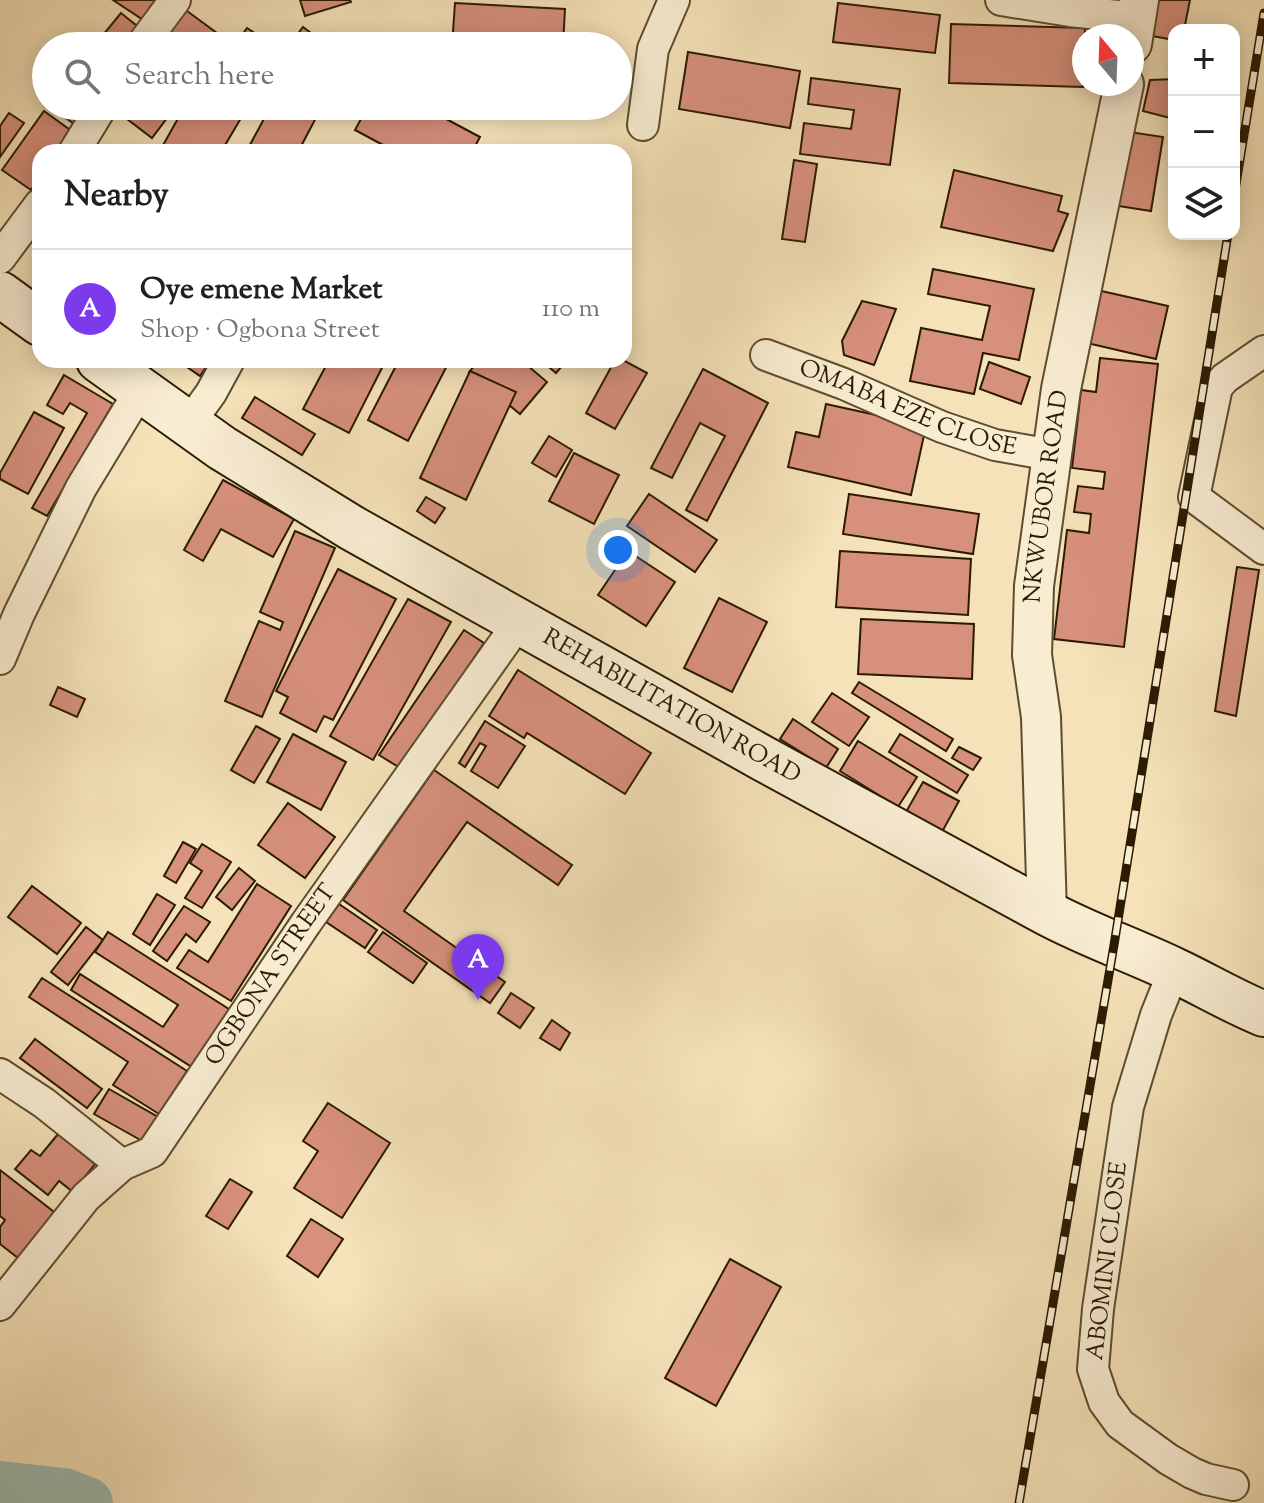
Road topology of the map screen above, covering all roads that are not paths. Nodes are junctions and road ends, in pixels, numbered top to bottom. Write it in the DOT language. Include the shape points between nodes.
graph roads {
  1 [pos="175,0"];
  2 [pos="674,0"];
  3 [pos="1001,0"];
  4 [pos="1136,21"];
  5 [pos="151,32"];
  6 [pos="1122,96"];
  7 [pos="93,120"];
  8 [pos="643,125"];
  9 [pos="79,144"];
  10 [pos="32,215"];
  11 [pos="0,258"];
  12 [pos="0,294"];
  13 [pos="32,317"];
  14 [pos="1264,351"];
  15 [pos="766,355"];
  16 [pos="111,368"];
  17 [pos="225,368"];
  18 [pos="141,389"];
  19 [pos="188,425"];
  20 [pos="1052,455"];
  21 [pos="1264,549"];
  22 [pos="519,622"];
  23 [pos="0,659"];
  24 [pos="1047,913"];
  25 [pos="1174,970"];
  26 [pos="1264,1014"];
  27 [pos="0,1074"];
  28 [pos="122,1165"];
  29 [pos="0,1305"];
  30 [pos="1233,1485"];
  1 -- 5 [label="street"];
  2 -- 8 [label="street" via="653,49"];
  3 -- 4 [label="street"];
  6 -- 20 [label="street, NKWUBOR ROAD"];
  7 -- 9 [label="street"];
  10 -- 11 [label="street"];
  12 -- 13 [label="main road"];
  14 -- 21 [label="street" via="1217,387 1194,497"];
  15 -- 20 [label="street, OMABA EZE CLOSE" via="942,427 995,445"];
  16 -- 18 [label="main road, REHABILITATION ROAD"];
  17 -- 19 [label="street"];
  18 -- 19 [label="main road, REHABILITATION ROAD"];
  18 -- 23 [label="street" via="81,488"];
  19 -- 22 [label="main road, REHABILITATION ROAD" via="352,528"];
  20 -- 24 [label="street, NKWUBOR ROAD" via="1034,586 1032,655 1041,717"];
  22 -- 24 [label="main road, REHABILITATION ROAD"];
  22 -- 28 [label="street, OGBONA STREET" via="152,1152"];
  24 -- 25 [label="main road, REHABILITATION ROAD"];
  25 -- 26 [label="main road, REHABILITATION ROAD"];
  25 -- 30 [label="street, ABOMINI CLOSE" via="1128,1107 1093,1369 1104,1402 1120,1424 1192,1473"];
  27 -- 28 [label="street"];
  28 -- 29 [label="street, OGBONA STREET" via="86,1197"];
}
